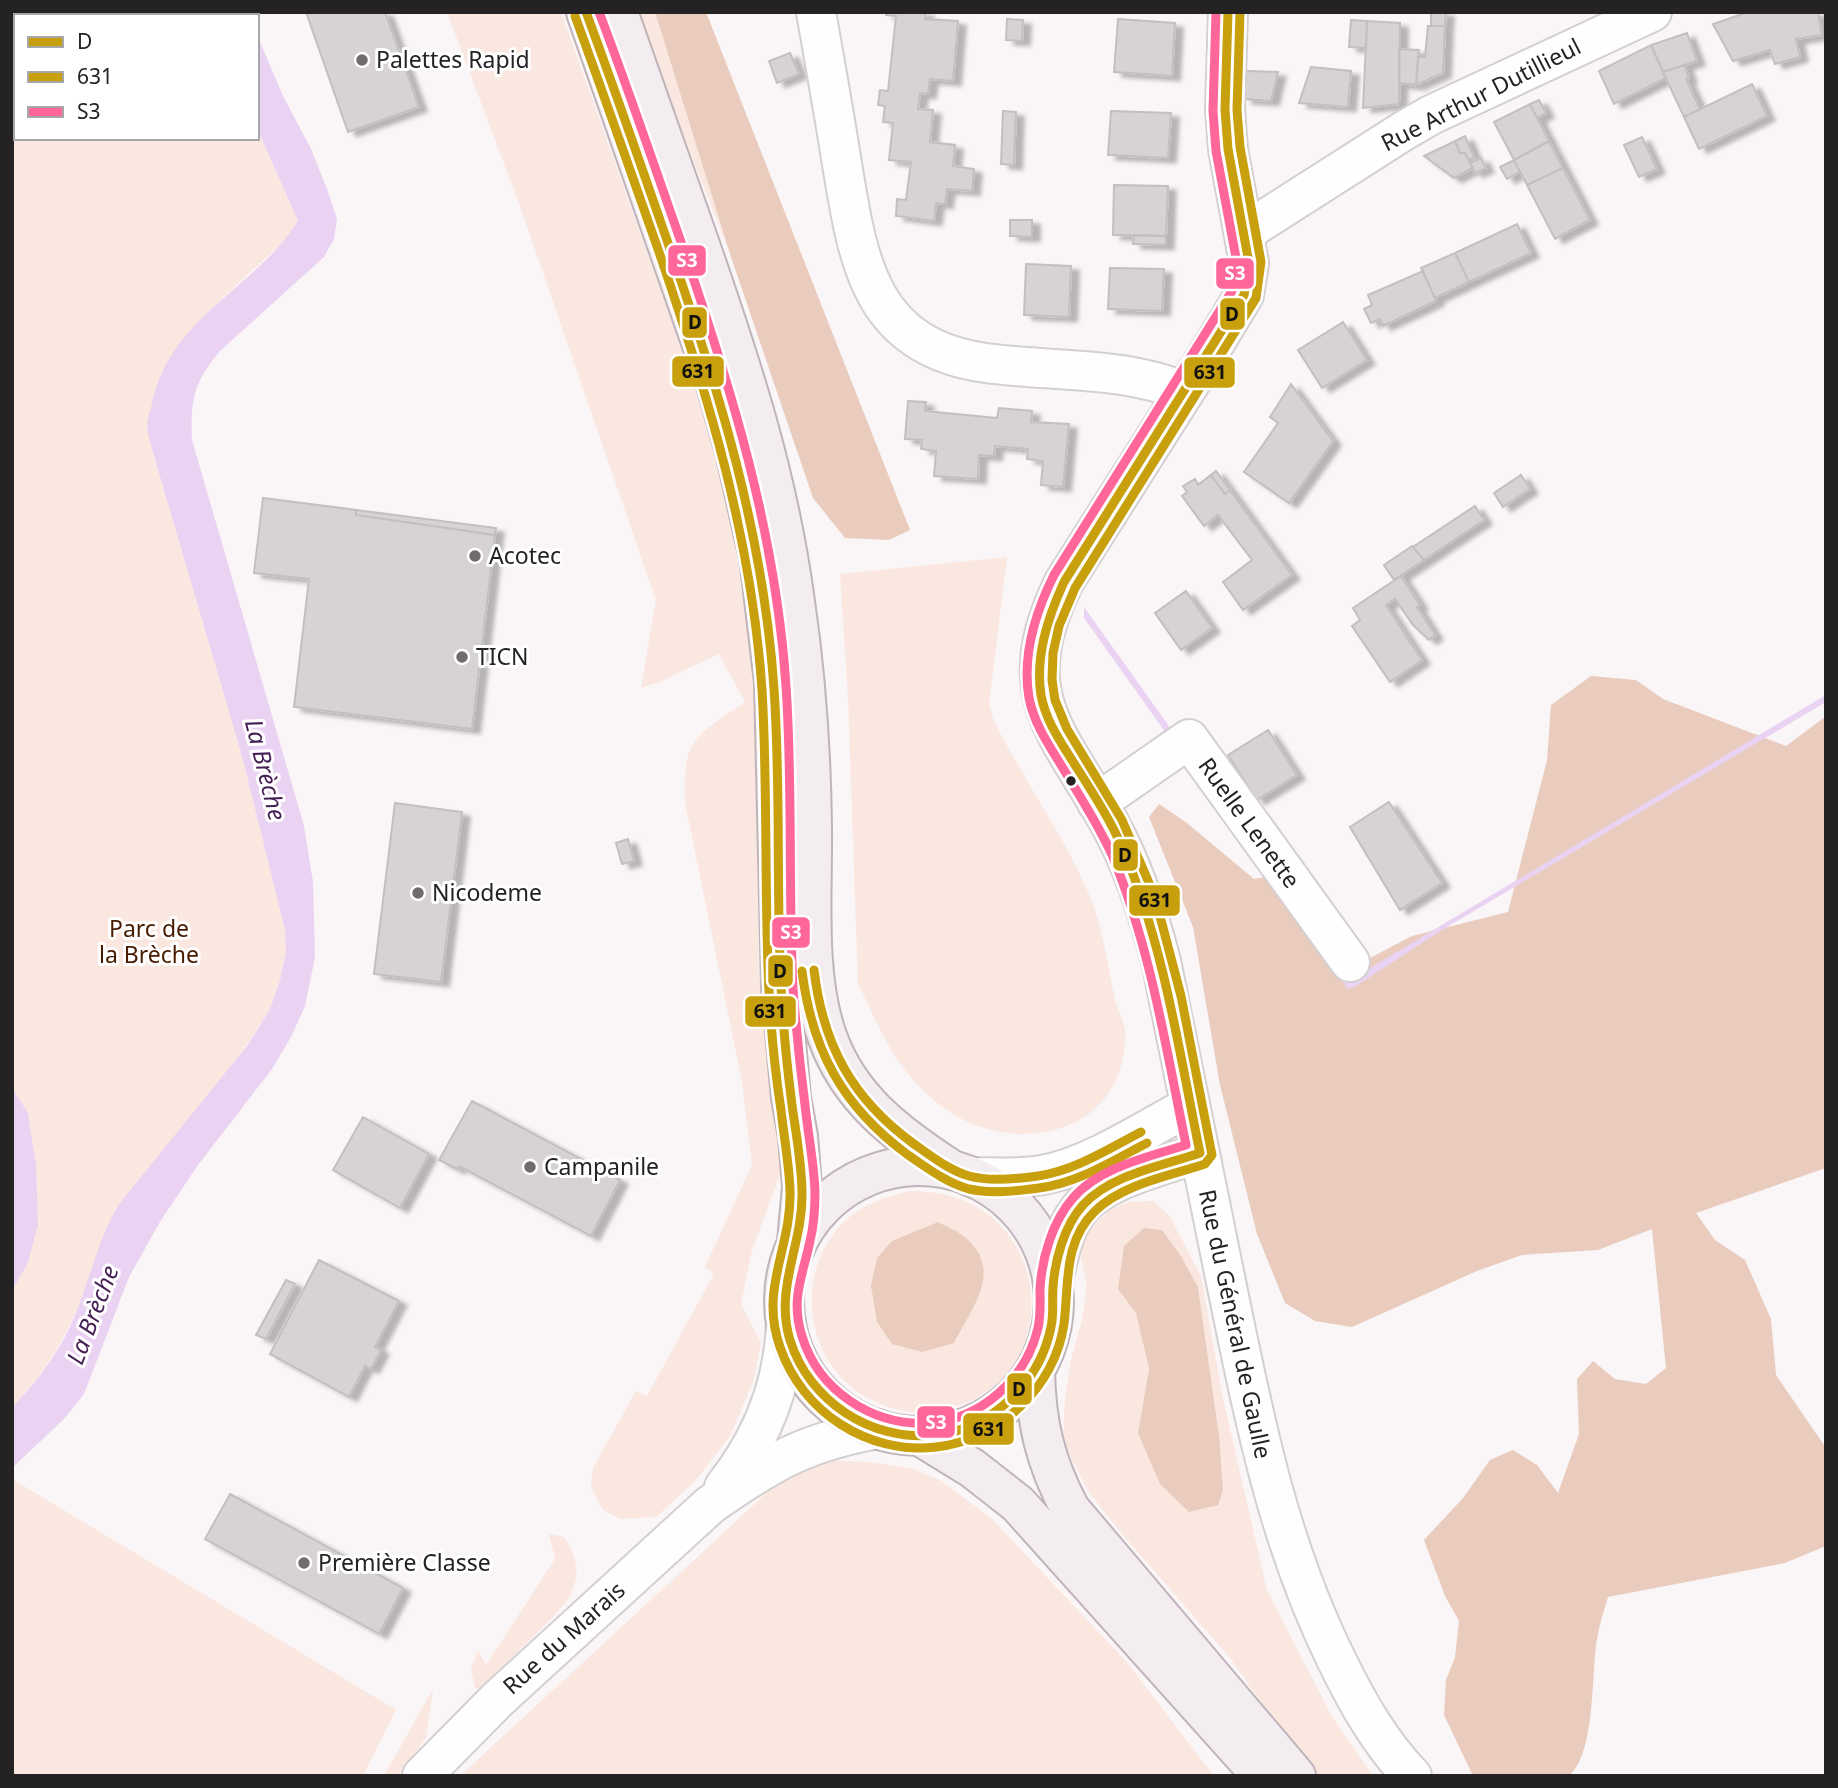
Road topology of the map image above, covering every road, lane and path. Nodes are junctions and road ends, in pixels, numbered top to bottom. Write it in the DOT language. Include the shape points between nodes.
graph roads {
  1 [pos="586,12"];
  2 [pos="618,12"];
  3 [pos="816,12"];
  4 [pos="1228,12"];
  5 [pos="1652,12"];
  6 [pos="1245,232"];
  7 [pos="1184,392"];
  8 [pos="1097,803"];
  9 [pos="1350,962"];
  10 [pos="1190,1105"];
  11 [pos="1200,1153"];
  12 [pos="961,1173"];
  13 [pos="797,1242"];
  14 [pos="1053,1282"];
  15 [pos="786,1322"];
  16 [pos="1035,1370"];
  17 [pos="878,1429"];
  18 [pos="920,1436"];
  19 [pos="710,1505"];
  20 [pos="422,1776"];
  21 [pos="1262,1776"];
  22 [pos="1296,1776"];
  23 [pos="1412,1776"];
  1 -- 13 [label="main road" via="716,385 759,558 774,682 781,987 802,1187"];
  2 -- 12 [label="main road" via="745,376 779,502 805,689 813,951 821,1018 836,1058 857,1093 887,1124"];
  3 -- 7 [label="street" via="855,240 874,290 896,322 943,353 962,358 1149,379"];
  4 -- 6 [label="street, Rue du Général de Gaulle" via="1228,149"];
  5 -- 6 [label="street, Rue Arthur Dutillieul" via="1413,125"];
  6 -- 7 [label="street, Rue du Général de Gaulle" via="1250,263 1244,295"];
  7 -- 8 [label="street, Rue du Général de Gaulle" via="1064,582 1049,617 1040,659 1041,698 1053,730"];
  8 -- 9 [label="street, Ruelle Lenette" via="1188,739"];
  8 -- 10 [label="street, Rue du Général de Gaulle" via="1123,848 1152,928"];
  10 -- 11 [label="street, Rue du Général de Gaulle"];
  10 -- 12 [label="street" via="1057,1172 1023,1177"];
  11 -- 14 [label="street" via="1114,1184 1088,1201 1066,1235"];
  11 -- 23 [label="street, Rue du Général de Gaulle" via="1255,1425 1292,1557 1359,1705"];
  12 -- 13 [label="main road" via="915,1166 862,1178 831,1199"];
  12 -- 14 [label="main road" via="998,1192 1021,1213 1045,1252"];
  13 -- 15 [label="main road" via="787,1273"];
  14 -- 16 [label="main road" via="1051,1328"];
  15 -- 17 [label="main road" via="794,1351 816,1388 851,1417"];
  15 -- 19 [label="street, Rue du Marais" via="785,1352 766,1420 738,1470"];
  16 -- 18 [label="main road" via="1016,1395 979,1422"];
  16 -- 22 [label="main road" via="1042,1442 1070,1509"];
  17 -- 18 [label="main road"];
  17 -- 19 [label="street, Rue du Marais" via="794,1452"];
  18 -- 21 [label="main road" via="1018,1504"];
  19 -- 20 [label="street, Rue du Marais" via="497,1700"];
}
